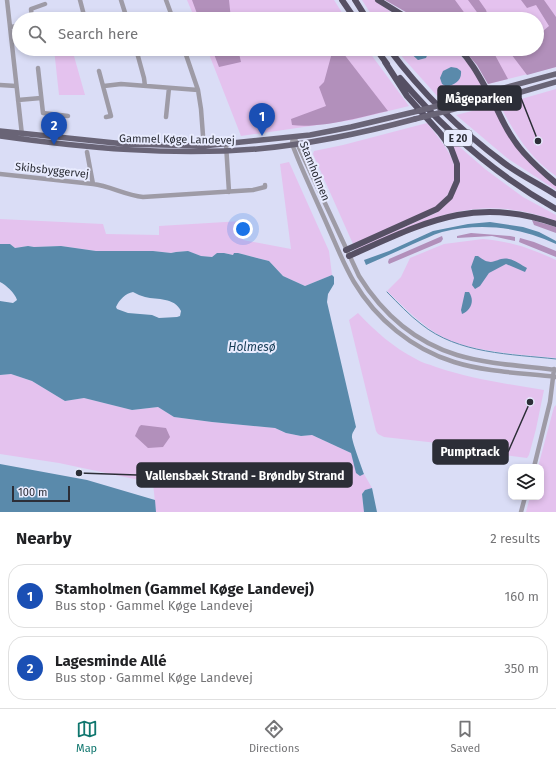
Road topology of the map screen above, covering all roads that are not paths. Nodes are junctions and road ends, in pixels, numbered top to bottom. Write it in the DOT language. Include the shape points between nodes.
graph roads {
  1 [pos="7,0"];
  2 [pos="80,0"];
  3 [pos="121,0"];
  4 [pos="166,0"];
  5 [pos="342,0"];
  6 [pos="355,0"];
  7 [pos="378,0"];
  8 [pos="45,4"];
  9 [pos="31,12"];
  10 [pos="83,12"];
  11 [pos="124,12"];
  12 [pos="170,12"];
  13 [pos="350,12"];
  14 [pos="363,12"];
  15 [pos="398,12"];
  16 [pos="10,27"];
  17 [pos="12,47"];
  18 [pos="13,56"];
  19 [pos="138,56"];
  20 [pos="186,56"];
  21 [pos="381,56"];
  22 [pos="395,56"];
  23 [pos="466,56"];
  24 [pos="385,62"];
  25 [pos="38,68"];
  26 [pos="100,71"];
  27 [pos="556,74"];
  28 [pos="556,82"];
  29 [pos="0,85"];
  30 [pos="16,86"];
  31 [pos="104,86"];
  32 [pos="145,86"];
  33 [pos="169,88"];
  34 [pos="198,90"];
  35 [pos="488,92"];
  36 [pos="41,98"];
  37 [pos="18,100"];
  38 [pos="493,100"];
  39 [pos="68,116"];
  40 [pos="106,117"];
  41 [pos="166,117"];
  42 [pos="0,131"];
  43 [pos="0,136"];
  44 [pos="22,136"];
  45 [pos="293,137"];
  46 [pos="295,144"];
  47 [pos="226,147"];
  48 [pos="204,149"];
  49 [pos="87,152"];
  50 [pos="0,174"];
  51 [pos="556,183"];
  52 [pos="93,184"];
  53 [pos="265,185"];
  54 [pos="161,190"];
  55 [pos="229,192"];
  56 [pos="556,195"];
  57 [pos="162,196"];
  58 [pos="556,209"];
  59 [pos="556,224"];
  60 [pos="348,253"];
  61 [pos="341,256"];
  62 [pos="555,370"];
  63 [pos="555,377"];
  64 [pos="535,464"];
  65 [pos="525,500"];
  66 [pos="521,512"];
  1 -- 16 [label="street"];
  2 -- 10 [label="street"];
  3 -- 11 [label="street"];
  4 -- 12 [label="street"];
  5 -- 13 [label="highway"];
  6 -- 14 [label="highway"];
  7 -- 15 [label="highway"];
  8 -- 9 [label="street" via="31,9"];
  16 -- 17 [label="street"];
  18 -- 30 [label="street"];
  19 -- 32 [label="street"];
  20 -- 34 [label="street"];
  21 -- 24 [label="highway, E 20"];
  22 -- 56 [label="highway, E 20" via="452,119 505,163"];
  23 -- 35 [label="highway"];
  24 -- 58 [label="highway, E 20" via="447,129 510,179"];
  24 -- 60 [label="highway" via="407,96 451,148 457,164 457,181 450,197 437,209"];
  25 -- 36 [label="street"];
  26 -- 31 [label="street"];
  27 -- 35 [label="main road, Gammel Køge Landevej"];
  28 -- 38 [label="main road, Gammel Køge Landevej"];
  29 -- 30 [label="street"];
  30 -- 37 [label="street"];
  31 -- 32 [label="street"];
  31 -- 40 [label="street" via="111,116"];
  32 -- 33 [label="street"];
  33 -- 34 [label="street"];
  33 -- 41 [label="street"];
  34 -- 48 [label="street"];
  35 -- 38 [label="main road"];
  35 -- 45 [label="main road, Gammel Køge Landevej, bridge" via="407,114"];
  36 -- 37 [label="street"];
  36 -- 39 [label="street" via="43,113"];
  37 -- 44 [label="street"];
  38 -- 46 [label="main road, Gammel Køge Landevej, bridge" via="350,135"];
  38 -- 51 [label="highway" via="516,143 538,168"];
  42 -- 44 [label="main road, Gammel Køge Landevej"];
  43 -- 44 [label="main road, Gammel Køge Landevej"];
  44 -- 48 [label="main road, Gammel Køge Landevej"];
  45 -- 46 [label="street, Stamholmen"];
  45 -- 47 [label="main road, Gammel Køge Landevej"];
  46 -- 47 [label="main road, Gammel Køge Landevej"];
  46 -- 60 [label="street, Stamholmen"];
  46 -- 61 [label="street, Stamholmen"];
  47 -- 48 [label="main road, Gammel Køge Landevej"];
  47 -- 55 [label="street"];
  49 -- 52 [label="street, Skibsbyggervej"];
  50 -- 52 [label="street, Skibsbyggervej"];
  52 -- 57 [label="street" via="133,196"];
  53 -- 55 [label="street" via="253,190"];
  54 -- 57 [label="street"];
  55 -- 57 [label="street"];
  59 -- 60 [label="highway" via="509,212 462,213 431,221"];
  60 -- 61 [label="street"];
  60 -- 62 [label="street, Stamholmen" via="366,287 383,309 400,325 426,342 457,355"];
  61 -- 63 [label="street, Stamholmen" via="356,286 377,313 396,331 422,348 473,367"];
  62 -- 63 [label="street"];
  63 -- 64 [label="street"];
  65 -- 66 [label="street"];
}
